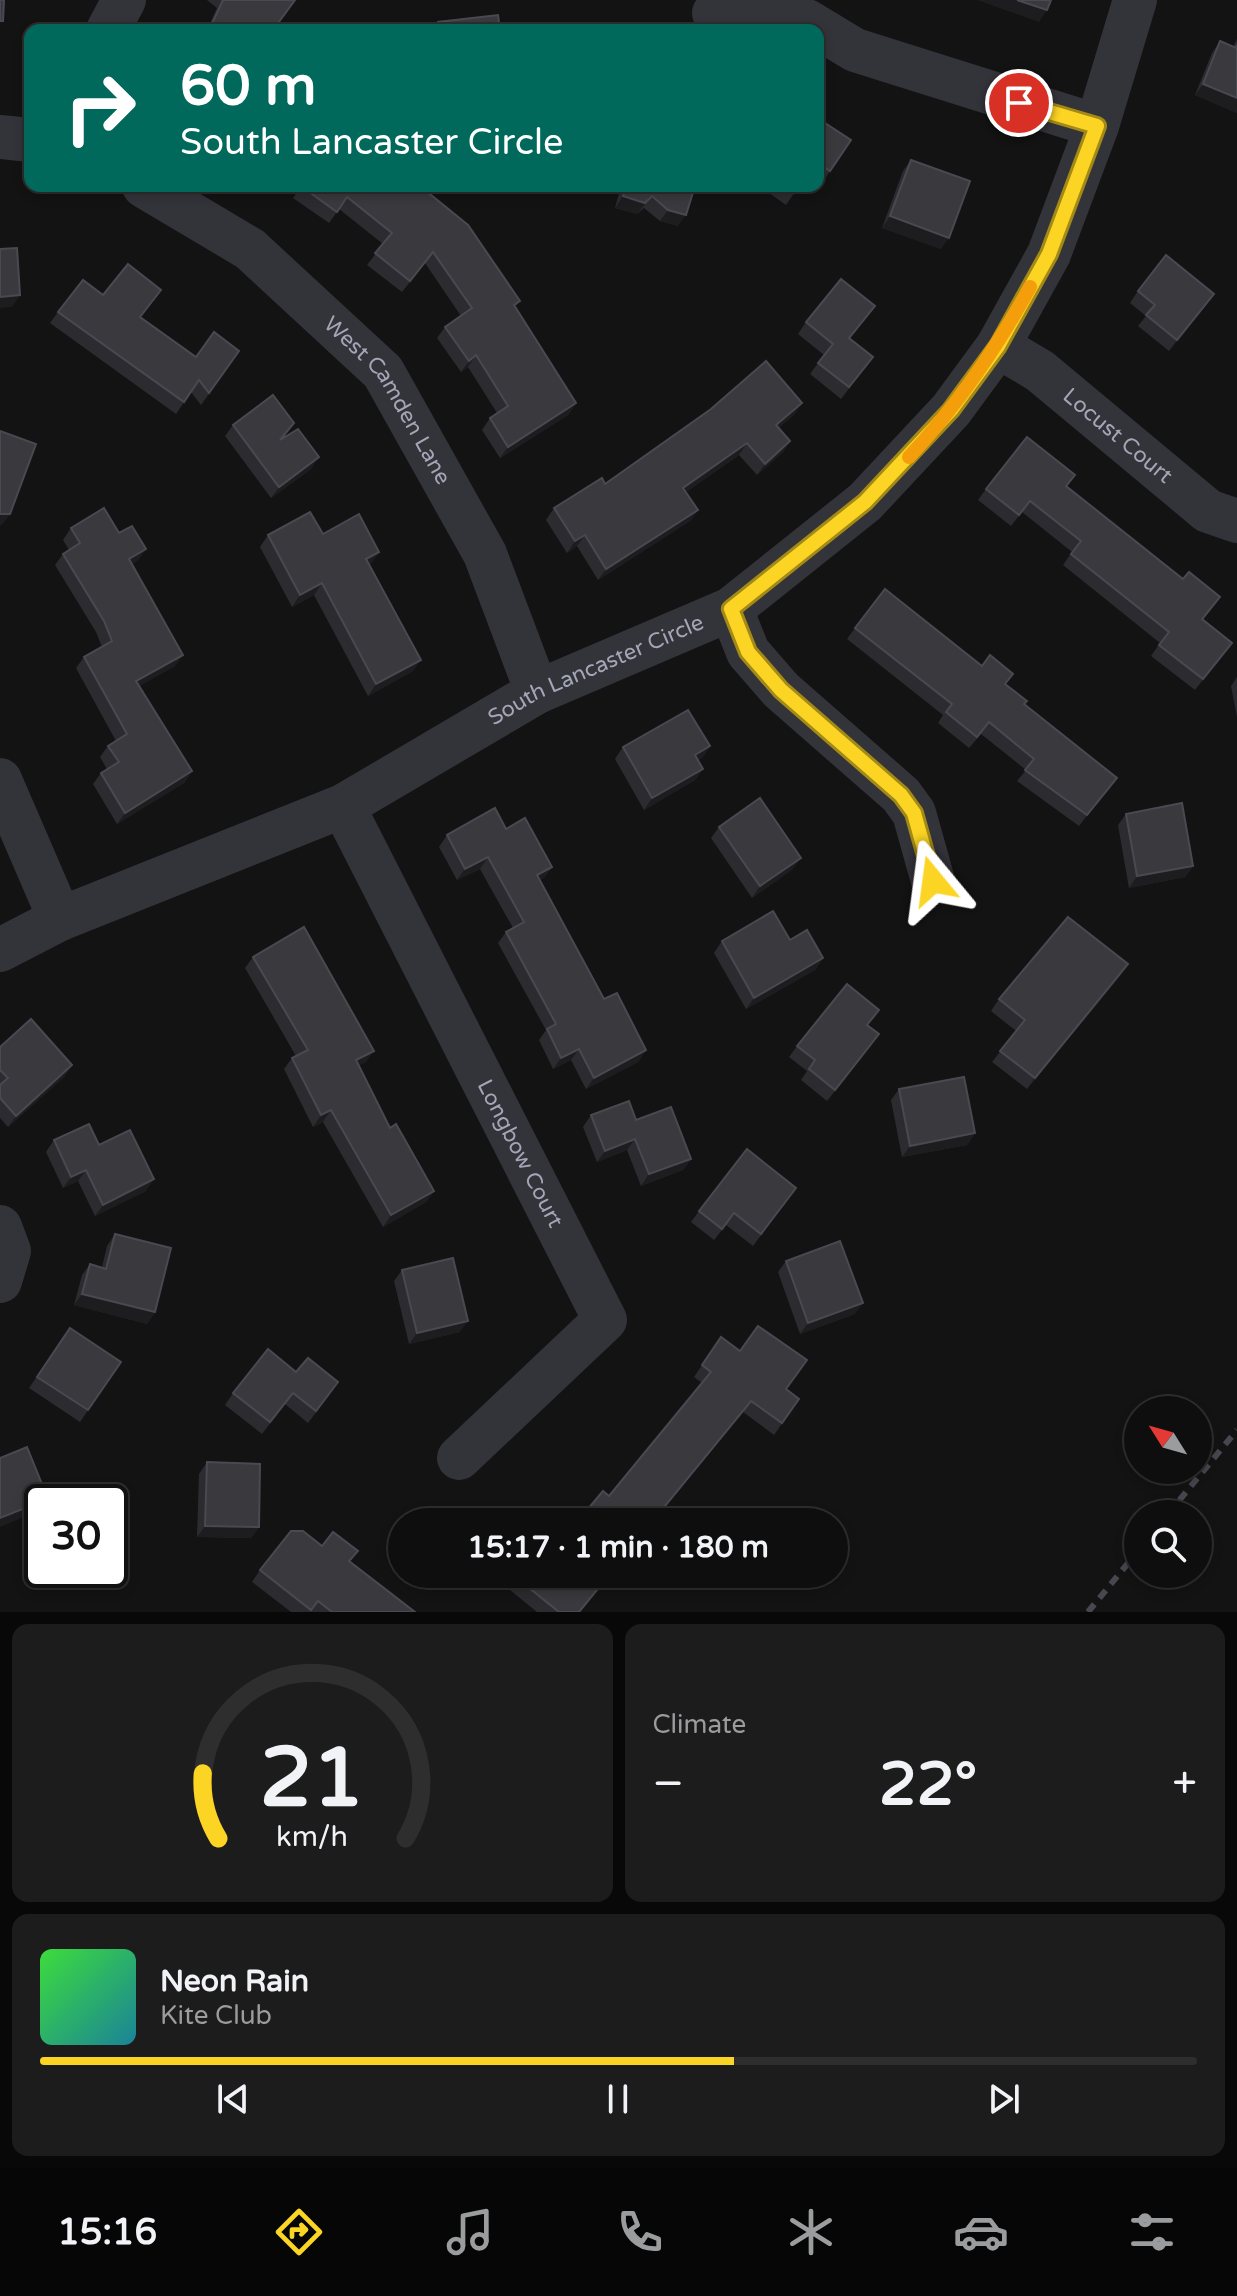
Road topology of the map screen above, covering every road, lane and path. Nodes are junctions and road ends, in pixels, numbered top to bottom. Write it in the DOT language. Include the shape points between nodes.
graph roads {
  1 [pos="124,0"];
  2 [pos="1135,0"];
  3 [pos="714,13"];
  4 [pos="111,24"];
  5 [pos="812,24"];
  6 [pos="824,31"];
  7 [pos="1097,126"];
  8 [pos="0,137"];
  9 [pos="24,139"];
  10 [pos="154,192"];
  11 [pos="998,346"];
  12 [pos="1237,521"];
  13 [pos="731,609"];
  14 [pos="537,692"];
  15 [pos="0,780"];
  16 [pos="343,806"];
  17 [pos="933,881"];
  18 [pos="60,919"];
  19 [pos="0,950"];
  20 [pos="0,1227"];
  21 [pos="0,1281"];
  22 [pos="459,1458"];
  1 -- 4 [label="street"];
  2 -- 7 [label="street, South Lancaster Circle"];
  3 -- 5 [label="street"];
  6 -- 7 [label="street" via="855,50"];
  7 -- 11 [label="street, South Lancaster Circle" via="1049,254"];
  8 -- 9 [label="street"];
  10 -- 14 [label="street, West Camden Lane" via="250,249 383,372 485,554"];
  11 -- 12 [label="street, Locust Court" via="1040,371 1208,511"];
  11 -- 13 [label="street, South Lancaster Circle" via="951,410 865,502"];
  13 -- 14 [label="street, South Lancaster Circle"];
  13 -- 17 [label="street" via="748,652 781,690 901,795 914,813"];
  14 -- 16 [label="street, South Lancaster Circle"];
  15 -- 18 [label="street"];
  16 -- 18 [label="street, South Lancaster Circle"];
  16 -- 22 [label="street, Longbow Court" via="605,1320"];
  18 -- 19 [label="street, South Lancaster Circle"];
  20 -- 21 [label="street" via="9,1251"];
}
